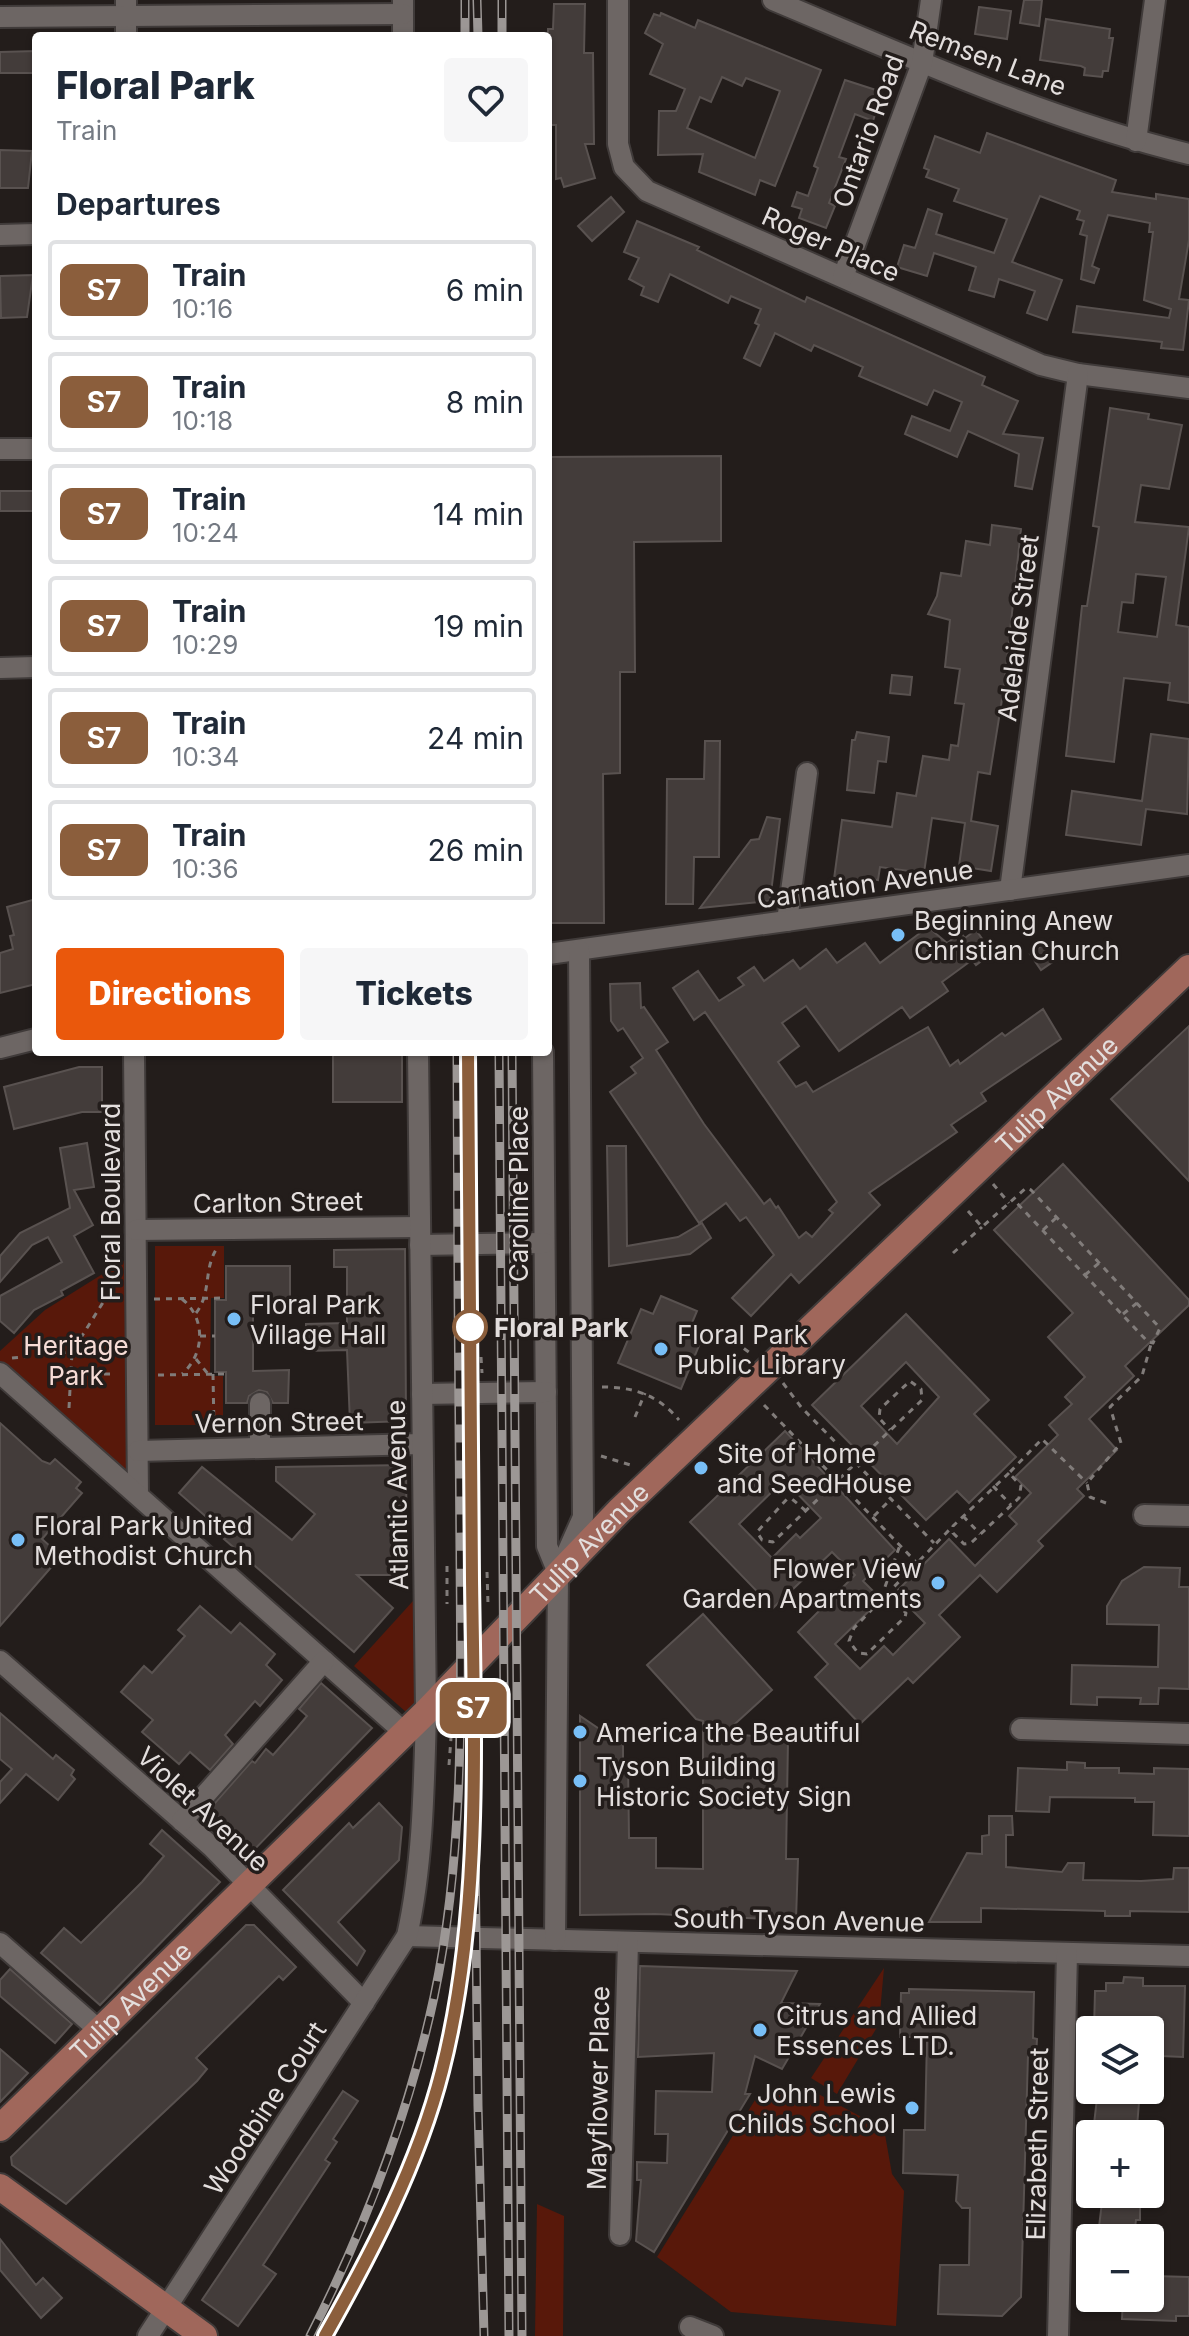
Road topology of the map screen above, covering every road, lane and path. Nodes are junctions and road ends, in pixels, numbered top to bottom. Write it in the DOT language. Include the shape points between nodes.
graph roads {
  1 [pos="618,0"];
  2 [pos="773,0"];
  3 [pos="931,0"];
  4 [pos="1155,0"];
  5 [pos="403,7"];
  6 [pos="0,17"];
  7 [pos="126,17"];
  8 [pos="403,32"];
  9 [pos="922,63"];
  10 [pos="1136,141"];
  11 [pos="1189,154"];
  12 [pos="32,234"];
  13 [pos="0,235"];
  14 [pos="843,277"];
  15 [pos="1078,374"];
  16 [pos="1189,388"];
  17 [pos="0,449"];
  18 [pos="32,449"];
  19 [pos="32,667"];
  20 [pos="0,668"];
  21 [pos="807,773"];
  22 [pos="1189,865"];
  23 [pos="1010,890"];
  24 [pos="787,921"];
  25 [pos="579,950"];
  26 [pos="552,953"];
  27 [pos="1189,968"];
  28 [pos="32,1040"];
  29 [pos="0,1048"];
  30 [pos="134,1056"];
  31 [pos="418,1056"];
  32 [pos="543,1056"];
  33 [pos="997,1189"];
  34 [pos="1011,1201"];
  35 [pos="965,1209"];
  36 [pos="1057,1217"];
  37 [pos="982,1227"];
  38 [pos="136,1230"];
  39 [pos="1043,1230"];
  40 [pos="420,1236"];
  41 [pos="222,1242"];
  42 [pos="544,1243"];
  43 [pos="953,1253"];
  44 [pos="136,1260"];
  45 [pos="1099,1263"];
  46 [pos="1085,1275"];
  47 [pos="207,1298"];
  48 [pos="226,1298"];
  49 [pos="136,1299"];
  50 [pos="182,1299"];
  51 [pos="1137,1303"];
  52 [pos="196,1313"];
  53 [pos="1123,1314"];
  54 [pos="715,1327"];
  55 [pos="200,1336"];
  56 [pos="215,1336"];
  57 [pos="1151,1344"];
  58 [pos="72,1352"];
  59 [pos="753,1356"];
  60 [pos="481,1357"];
  61 [pos="196,1359"];
  62 [pos="4,1366"];
  63 [pos="92,1374"];
  64 [pos="113,1374"];
  65 [pos="182,1374"];
  66 [pos="210,1374"];
  67 [pos="226,1374"];
  68 [pos="137,1376"];
  69 [pos="483,1380"];
  70 [pos="783,1383"];
  71 [pos="582,1386"];
  72 [pos="546,1392"];
  73 [pos="645,1393"];
  74 [pos="422,1394"];
  75 [pos="260,1403"];
  76 [pos="763,1404"];
  77 [pos="635,1417"];
  78 [pos="214,1430"];
  79 [pos="890,1430"];
  80 [pos="67,1433"];
  81 [pos="694,1438"];
  82 [pos="422,1444"];
  83 [pos="260,1448"];
  84 [pos="138,1451"];
  85 [pos="601,1456"];
  86 [pos="856,1463"];
  87 [pos="637,1468"];
  88 [pos="1009,1473"];
  89 [pos="838,1481"];
  90 [pos="1087,1483"];
  91 [pos="993,1486"];
  92 [pos="138,1495"];
  93 [pos="891,1499"];
  94 [pos="1106,1503"];
  95 [pos="1011,1505"];
  96 [pos="806,1511"];
  97 [pos="1144,1515"];
  98 [pos="963,1516"];
  99 [pos="1189,1516"];
  100 [pos="873,1517"];
  101 [pos="953,1526"];
  102 [pos="980,1534"];
  103 [pos="935,1544"];
  104 [pos="900,1545"];
  105 [pos="917,1563"];
  106 [pos="447,1566"];
  107 [pos="487,1572"];
  108 [pos="558,1573"];
  109 [pos="887,1594"];
  110 [pos="881,1600"];
  111 [pos="447,1604"];
  112 [pos="488,1604"];
  113 [pos="0,1661"];
  114 [pos="324,1661"];
  115 [pos="486,1688"];
  116 [pos="426,1712"];
  117 [pos="486,1721"];
  118 [pos="452,1724"];
  119 [pos="1021,1729"];
  120 [pos="405,1733"];
  121 [pos="1189,1734"];
  122 [pos="449,1765"];
  123 [pos="182,1821"];
  124 [pos="247,1886"];
  125 [pos="407,1936"];
  126 [pos="555,1940"];
  127 [pos="628,1942"];
  128 [pos="0,1943"];
  129 [pos="1067,1953"];
  130 [pos="1189,1956"];
  131 [pos="364,2003"];
  132 [pos="101,2032"];
  133 [pos="0,2128"];
  134 [pos="0,2187"];
  135 [pos="620,2235"];
  136 [pos="168,2308"];
  137 [pos="690,2327"];
  138 [pos="148,2336"];
  139 [pos="204,2336"];
  140 [pos="713,2336"];
  141 [pos="1058,2336"];
  1 -- 14 [label="street, Roger Place" via="618,144 624,167 636,183"];
  2 -- 9 [label="street, Remsen Lane"];
  3 -- 9 [label="street, Ontario Road"];
  4 -- 10 [label="street"];
  5 -- 7 [label="street"];
  5 -- 8 [label="street"];
  6 -- 7 [label="street"];
  9 -- 10 [label="street, Remsen Lane"];
  9 -- 14 [label="street, Ontario Road"];
  10 -- 11 [label="street, Remsen Lane"];
  12 -- 13 [label="street"];
  14 -- 15 [label="street, Roger Place" via="1041,365"];
  15 -- 16 [label="street, Roger Place"];
  15 -- 23 [label="street, Adelaide Street"];
  17 -- 18 [label="street"];
  19 -- 20 [label="street"];
  21 -- 24 [label="street"];
  22 -- 23 [label="street, Carnation Avenue"];
  23 -- 24 [label="street, Carnation Avenue"];
  24 -- 25 [label="street, Carnation Avenue"];
  25 -- 26 [label="street, Carnation Avenue"];
  25 -- 71 [label="street"];
  27 -- 81 [label="main road, Tulip Avenue"];
  28 -- 29 [label="street"];
  30 -- 38 [label="street, Floral Boulevard"];
  31 -- 40 [label="street, Atlantic Avenue"];
  32 -- 42 [label="street, Caroline Place"];
  33 -- 34 [label="path"];
  34 -- 36 [label="path" via="1028,1188"];
  34 -- 37 [label="path"];
  34 -- 39 [label="path"];
  35 -- 37 [label="path"];
  36 -- 39 [label="path"];
  36 -- 45 [label="path"];
  37 -- 43 [label="path"];
  38 -- 40 [label="street, Carlton Street"];
  38 -- 44 [label="street, Floral Boulevard"];
  39 -- 46 [label="path"];
  40 -- 42 [label="street, Carlton Street"];
  40 -- 74 [label="street, Atlantic Avenue"];
  41 -- 47 [label="path" via="208,1263"];
  42 -- 72 [label="street, Caroline Place"];
  44 -- 49 [label="street, Floral Boulevard"];
  44 -- 58 [label="path" via="115,1283"];
  45 -- 46 [label="path"];
  45 -- 51 [label="path"];
  46 -- 53 [label="path"];
  47 -- 48 [label="path"];
  47 -- 50 [label="path"];
  47 -- 52 [label="path"];
  49 -- 50 [label="path"];
  49 -- 68 [label="street, Floral Boulevard"];
  50 -- 52 [label="path"];
  51 -- 53 [label="path"];
  51 -- 57 [label="path" via="1160,1328"];
  52 -- 55 [label="path"];
  53 -- 57 [label="path"];
  54 -- 59 [label="path"];
  55 -- 56 [label="path"];
  55 -- 61 [label="path"];
  57 -- 90 [label="path" via="1142,1376 1110,1407 1122,1440 1119,1449"];
  58 -- 62 [label="path"];
  58 -- 80 [label="path"];
  60 -- 69 [label="path"];
  61 -- 65 [label="path"];
  61 -- 66 [label="path"];
  62 -- 80 [label="street"];
  63 -- 64 [label="path"];
  65 -- 66 [label="path"];
  65 -- 68 [label="path"];
  66 -- 67 [label="path"];
  66 -- 78 [label="path"];
  68 -- 84 [label="street, Floral Boulevard"];
  70 -- 86 [label="path"];
  71 -- 73 [label="path"];
  71 -- 108 [label="street" via="583,1517"];
  72 -- 74 [label="street"];
  72 -- 108 [label="street, Caroline Place" via="547,1546"];
  73 -- 77 [label="path"];
  73 -- 81 [label="path" via="663,1404"];
  74 -- 82 [label="street, Atlantic Avenue"];
  75 -- 83 [label="street"];
  76 -- 89 [label="path"];
  79 -- 79 [label="path" via="922,1400 921,1389 910,1381 880,1409 879,1418"];
  79 -- 86 [label="path"];
  80 -- 92 [label="street"];
  81 -- 108 [label="main road, Tulip Avenue"];
  82 -- 83 [label="street, Vernon Street"];
  82 -- 116 [label="street, Atlantic Avenue"];
  83 -- 84 [label="street, Vernon Street"];
  84 -- 92 [label="street, Floral Boulevard"];
  85 -- 87 [label="path"];
  86 -- 89 [label="path"];
  86 -- 93 [label="path"];
  88 -- 90 [label="path" via="1045,1438"];
  88 -- 91 [label="path"];
  88 -- 95 [label="path" via="1021,1490"];
  89 -- 96 [label="path"];
  89 -- 100 [label="path"];
  90 -- 94 [label="path" via="1090,1497"];
  91 -- 95 [label="path"];
  91 -- 98 [label="path"];
  92 -- 114 [label="street"];
  93 -- 100 [label="path"];
  93 -- 103 [label="path"];
  95 -- 102 [label="path"];
  96 -- 96 [label="path" via="773,1542 762,1540 757,1532 787,1499"];
  97 -- 99 [label="street"];
  98 -- 101 [label="path"];
  98 -- 102 [label="path"];
  100 -- 104 [label="path"];
  101 -- 102 [label="path" via="964,1544"];
  101 -- 103 [label="path"];
  103 -- 105 [label="path"];
  104 -- 105 [label="path"];
  104 -- 110 [label="path"];
  105 -- 109 [label="path"];
  106 -- 111 [label="path"];
  107 -- 112 [label="path"];
  108 -- 116 [label="main road, Tulip Avenue"];
  108 -- 126 [label="street"];
  109 -- 110 [label="path"];
  109 -- 110 [label="path" via="905,1617 863,1655 851,1646 850,1636"];
  113 -- 123 [label="street, Violet Avenue"];
  114 -- 120 [label="street"];
  114 -- 123 [label="street"];
  115 -- 117 [label="path"];
  116 -- 120 [label="main road, Tulip Avenue"];
  116 -- 125 [label="street, Atlantic Avenue" via="425,1776"];
  118 -- 122 [label="path"];
  119 -- 121 [label="street"];
  120 -- 124 [label="main road, Tulip Avenue"];
  123 -- 124 [label="street, Violet Avenue"];
  124 -- 131 [label="street, Violet Avenue"];
  124 -- 132 [label="main road, Tulip Avenue"];
  125 -- 126 [label="street, South Tyson Avenue"];
  125 -- 131 [label="street, Woodbine Court"];
  126 -- 127 [label="street, South Tyson Avenue"];
  127 -- 129 [label="street, South Tyson Avenue"];
  127 -- 135 [label="street, Mayflower Place"];
  128 -- 132 [label="street"];
  129 -- 130 [label="street, South Tyson Avenue"];
  129 -- 141 [label="street, Elizabeth Street"];
  131 -- 136 [label="street, Woodbine Court"];
  132 -- 133 [label="main road, Tulip Avenue"];
  134 -- 136 [label="main road"];
  136 -- 138 [label="street, Woodbine Court"];
  136 -- 139 [label="main road"];
  137 -- 140 [label="street"];
}
